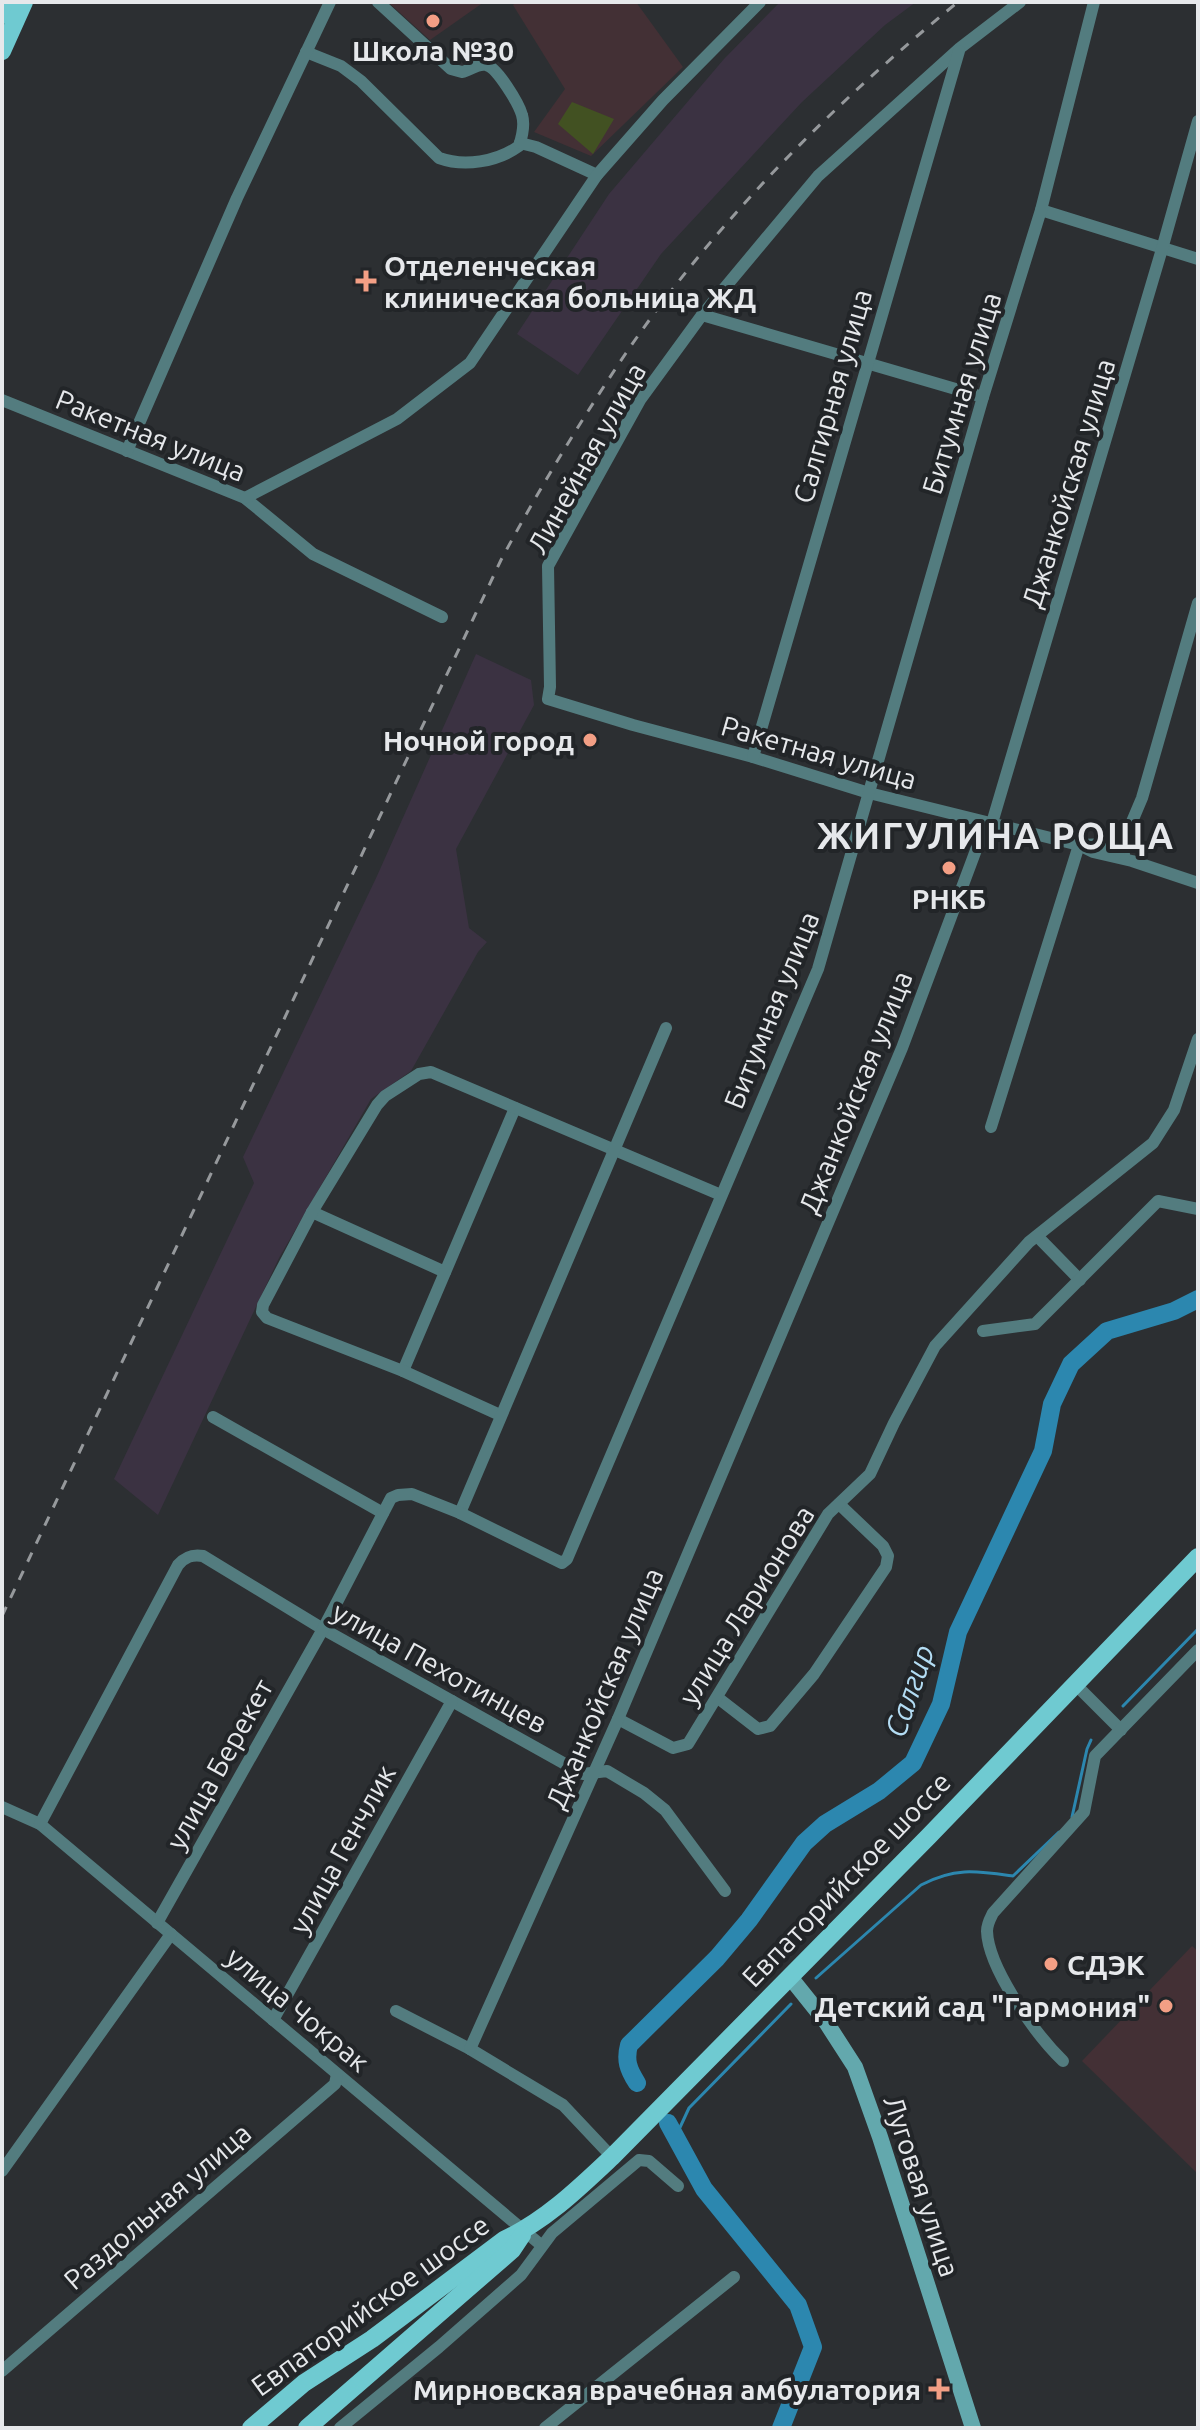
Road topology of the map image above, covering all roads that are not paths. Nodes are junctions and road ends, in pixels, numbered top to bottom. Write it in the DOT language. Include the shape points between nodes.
graph roads {
  1 [pos="8,2"];
  2 [pos="24,2"];
  3 [pos="330,2"];
  4 [pos="378,2"];
  5 [pos="760,2"];
  6 [pos="1020,2"];
  7 [pos="1094,2"];
  8 [pos="2,15"];
  9 [pos="960,48"];
  10 [pos="2,51"];
  11 [pos="306,52"];
  12 [pos="1198,121"];
  13 [pos="520,143"];
  14 [pos="597,175"];
  15 [pos="1041,210"];
  16 [pos="1162,249"];
  17 [pos="1198,259"];
  18 [pos="702,315"];
  19 [pos="866,364"];
  20 [pos="983,397"];
  21 [pos="2,400"];
  22 [pos="127,451"];
  23 [pos="245,498"];
  24 [pos="1198,603"];
  25 [pos="442,617"];
  26 [pos="548,699"];
  27 [pos="753,757"];
  28 [pos="869,793"];
  29 [pos="992,823"];
  30 [pos="1079,845"];
  31 [pos="1120,850"];
  32 [pos="1132,861"];
  33 [pos="1198,883"];
  34 [pos="666,1028"];
  35 [pos="1198,1039"];
  36 [pos="515,1108"];
  37 [pos="991,1127"];
  38 [pos="615,1150"];
  39 [pos="721,1195"];
  40 [pos="1198,1209"];
  41 [pos="312,1212"];
  42 [pos="1037,1236"];
  43 [pos="445,1272"];
  44 [pos="1080,1280"];
  45 [pos="983,1331"];
  46 [pos="403,1371"];
  47 [pos="500,1415"];
  48 [pos="213,1417"];
  49 [pos="398,1495"];
  50 [pos="839,1504"];
  51 [pos="383,1513"];
  52 [pos="460,1513"];
  53 [pos="1198,1557"];
  54 [pos="323,1629"];
  55 [pos="1198,1650"];
  56 [pos="1075,1684"];
  57 [pos="718,1698"];
  58 [pos="452,1701"];
  59 [pos="618,1719"];
  60 [pos="1121,1730"];
  61 [pos="595,1773"];
  62 [pos="2,1807"];
  63 [pos="40,1824"];
  64 [pos="725,1891"];
  65 [pos="157,1923"];
  66 [pos="171,1934"];
  67 [pos="790,1977"];
  68 [pos="396,2011"];
  69 [pos="273,2020"];
  70 [pos="470,2049"];
  71 [pos="1063,2061"];
  72 [pos="337,2074"];
  73 [pos="612,2157"];
  74 [pos="2,2171"];
  75 [pos="678,2186"];
  76 [pos="525,2230"];
  77 [pos="541,2245"];
  78 [pos="734,2277"];
  79 [pos="2,2371"];
  80 [pos="304,2383"];
  81 [pos="245,2428"];
  82 [pos="251,2428"];
  83 [pos="307,2428"];
  84 [pos="340,2428"];
  85 [pos="545,2428"];
  86 [pos="973,2428"];
  1 -- 8 [label="main road"];
  2 -- 10 [label="main road"];
  3 -- 11 [label="street"];
  4 -- 13 [label="street" via="451,69 462,72 485,65 496,70 521,112"];
  5 -- 14 [label="street"];
  6 -- 9 [label="street, Линейная улица"];
  7 -- 15 [label="street, Битумная улица"];
  9 -- 18 [label="street, Линейная улица" via="818,176"];
  9 -- 19 [label="street, Салгирная улица"];
  11 -- 13 [label="street" via="361,81 439,158 469,164 512,151"];
  11 -- 22 [label="street"];
  12 -- 16 [label="street, Джанкойская улица"];
  13 -- 14 [label="street"];
  14 -- 23 [label="street" via="470,363 397,419"];
  15 -- 16 [label="street"];
  15 -- 20 [label="street, Битумная улица"];
  16 -- 17 [label="street"];
  16 -- 29 [label="street, Джанкойская улица"];
  18 -- 19 [label="street"];
  18 -- 26 [label="street, Линейная улица" via="640,400 548,566"];
  19 -- 20 [label="street"];
  19 -- 27 [label="street, Салгирная улица"];
  20 -- 28 [label="street, Битумная улица"];
  21 -- 22 [label="street, Ракетная улица"];
  22 -- 23 [label="street, Ракетная улица"];
  23 -- 25 [label="street, Ракетная улица" via="313,554"];
  24 -- 31 [label="street" via="1142,798"];
  26 -- 27 [label="street, Ракетная улица"];
  27 -- 28 [label="street, Ракетная улица"];
  28 -- 29 [label="street, Ракетная улица"];
  28 -- 39 [label="street, Битумная улица" via="818,969"];
  29 -- 30 [label="street, Ракетная улица"];
  29 -- 59 [label="street, Джанкойская улица" via="976,850 896,1062"];
  30 -- 31 [label="street, Ракетная улица" via="1106,844"];
  30 -- 32 [label="street, Ракетная улица"];
  30 -- 37 [label="street"];
  31 -- 32 [label="street, Ракетная улица"];
  32 -- 33 [label="street, Ракетная улица"];
  34 -- 38 [label="street"];
  35 -- 42 [label="street, улица Ларионова" via="1174,1110 1153,1143"];
  36 -- 38 [label="street"];
  36 -- 41 [label="street" via="431,1072 419,1074 380,1100"];
  36 -- 43 [label="street"];
  38 -- 39 [label="street"];
  38 -- 47 [label="street"];
  39 -- 52 [label="street, Битумная улица" via="565,1562"];
  40 -- 44 [label="street" via="1158,1201"];
  41 -- 43 [label="street"];
  41 -- 46 [label="street" via="263,1305 264,1316"];
  42 -- 44 [label="street"];
  42 -- 50 [label="street, улица Ларионова" via="935,1346 870,1474"];
  43 -- 46 [label="street"];
  44 -- 45 [label="street" via="1035,1324"];
  46 -- 47 [label="street"];
  47 -- 52 [label="street"];
  48 -- 51 [label="street"];
  49 -- 51 [label="street, улица Берекет"];
  49 -- 52 [label="street, Битумная улица" via="412,1494"];
  50 -- 57 [label="street, улица Ларионова" via="828,1514"];
  50 -- 57 [label="street" via="883,1546 886,1567 814,1674 770,1726 758,1729"];
  51 -- 54 [label="street, улица Берекет"];
  53 -- 56 [label="main road, Евпаторийское шоссе"];
  54 -- 58 [label="street, улица Пехотинцев"];
  54 -- 63 [label="street, улица Пехотинцев" via="203,1556 189,1556 178,1565"];
  54 -- 65 [label="street, улица Берекет"];
  55 -- 60 [label="street"];
  56 -- 60 [label="street"];
  56 -- 67 [label="main road, Евпаторийское шоссе"];
  57 -- 59 [label="street, улица Ларионова" via="683,1747 673,1748"];
  58 -- 61 [label="street, улица Пехотинцев" via="583,1774"];
  58 -- 69 [label="street, улица Генчлик"];
  59 -- 61 [label="street, Джанкойская улица"];
  60 -- 71 [label="street" via="1095,1756 1084,1812 987,1926 1008,1986 1040,2037"];
  61 -- 64 [label="street, улица Пехотинцев" via="607,1771 665,1810"];
  61 -- 70 [label="street, Джанкойская улица"];
  62 -- 63 [label="street, улица Чокрак"];
  63 -- 65 [label="street, улица Чокрак"];
  65 -- 66 [label="street, улица Чокрак"];
  66 -- 69 [label="street, улица Чокрак"];
  66 -- 74 [label="street"];
  67 -- 73 [label="main road, Евпаторийское шоссе"];
  67 -- 86 [label="main road, Луговая улица" via="855,2067"];
  68 -- 70 [label="street"];
  69 -- 72 [label="street, улица Чокрак"];
  70 -- 73 [label="street" via="563,2105"];
  72 -- 76 [label="street, улица Чокрак"];
  72 -- 79 [label="street, Раздольная улица" via="335,2084"];
  73 -- 76 [label="main road, Евпаторийское шоссе"];
  75 -- 77 [label="street" via="649,2161 639,2160"];
  76 -- 77 [label="street, улица Чокрак"];
  76 -- 80 [label="main road, Евпаторийское шоссе"];
  76 -- 83 [label="main road, Евпаторийское шоссе" via="512,2250"];
  77 -- 84 [label="street" via="521,2275"];
  78 -- 85 [label="street"];
  80 -- 81 [label="main road"];
  80 -- 82 [label="main road, Евпаторийское шоссе"];
}
